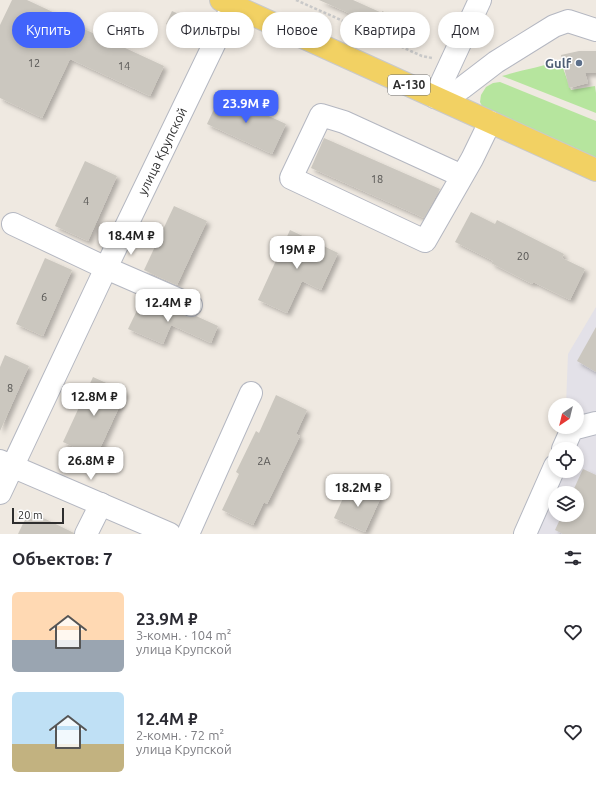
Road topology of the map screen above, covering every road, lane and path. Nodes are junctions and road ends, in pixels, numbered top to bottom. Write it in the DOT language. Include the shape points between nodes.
graph roads {
  1 [pos="296,0"];
  2 [pos="480,0"];
  3 [pos="227,3"];
  4 [pos="596,30"];
  5 [pos="451,63"];
  6 [pos="435,97"];
  7 [pos="490,122"];
  8 [pos="596,170"];
  9 [pos="462,176"];
  10 [pos="13,224"];
  11 [pos="106,268"];
  12 [pos="191,305"];
  13 [pos="251,393"];
  14 [pos="596,423"];
  15 [pos="566,442"];
  16 [pos="6,463"];
  17 [pos="550,478"];
  18 [pos="0,493"];
  19 [pos="101,504"];
  20 [pos="86,534"];
  21 [pos="170,534"];
  22 [pos="188,534"];
  23 [pos="525,534"];
  1 -- 5 [label="path" via="422,56"];
  2 -- 5 [label="street"];
  3 -- 6 [label="main road, А-130"];
  3 -- 11 [label="street, улица Крупской"];
  4 -- 6 [label="street" via="568,21 554,26 496,62 454,93"];
  5 -- 6 [label="street"];
  6 -- 7 [label="main road, А-130"];
  7 -- 8 [label="main road, А-130"];
  7 -- 9 [label="street"];
  9 -- 9 [label="street" via="425,241 291,178 321,115 344,122"];
  10 -- 11 [label="street"];
  11 -- 12 [label="street"];
  11 -- 16 [label="street, улица Крупской"];
  13 -- 22 [label="street"];
  14 -- 15 [label="street" via="572,429"];
  16 -- 18 [label="street, улица Крупской"];
  16 -- 19 [label="street"];
  17 -- 23 [label="street"];
  19 -- 20 [label="street"];
  19 -- 21 [label="street"];
}
